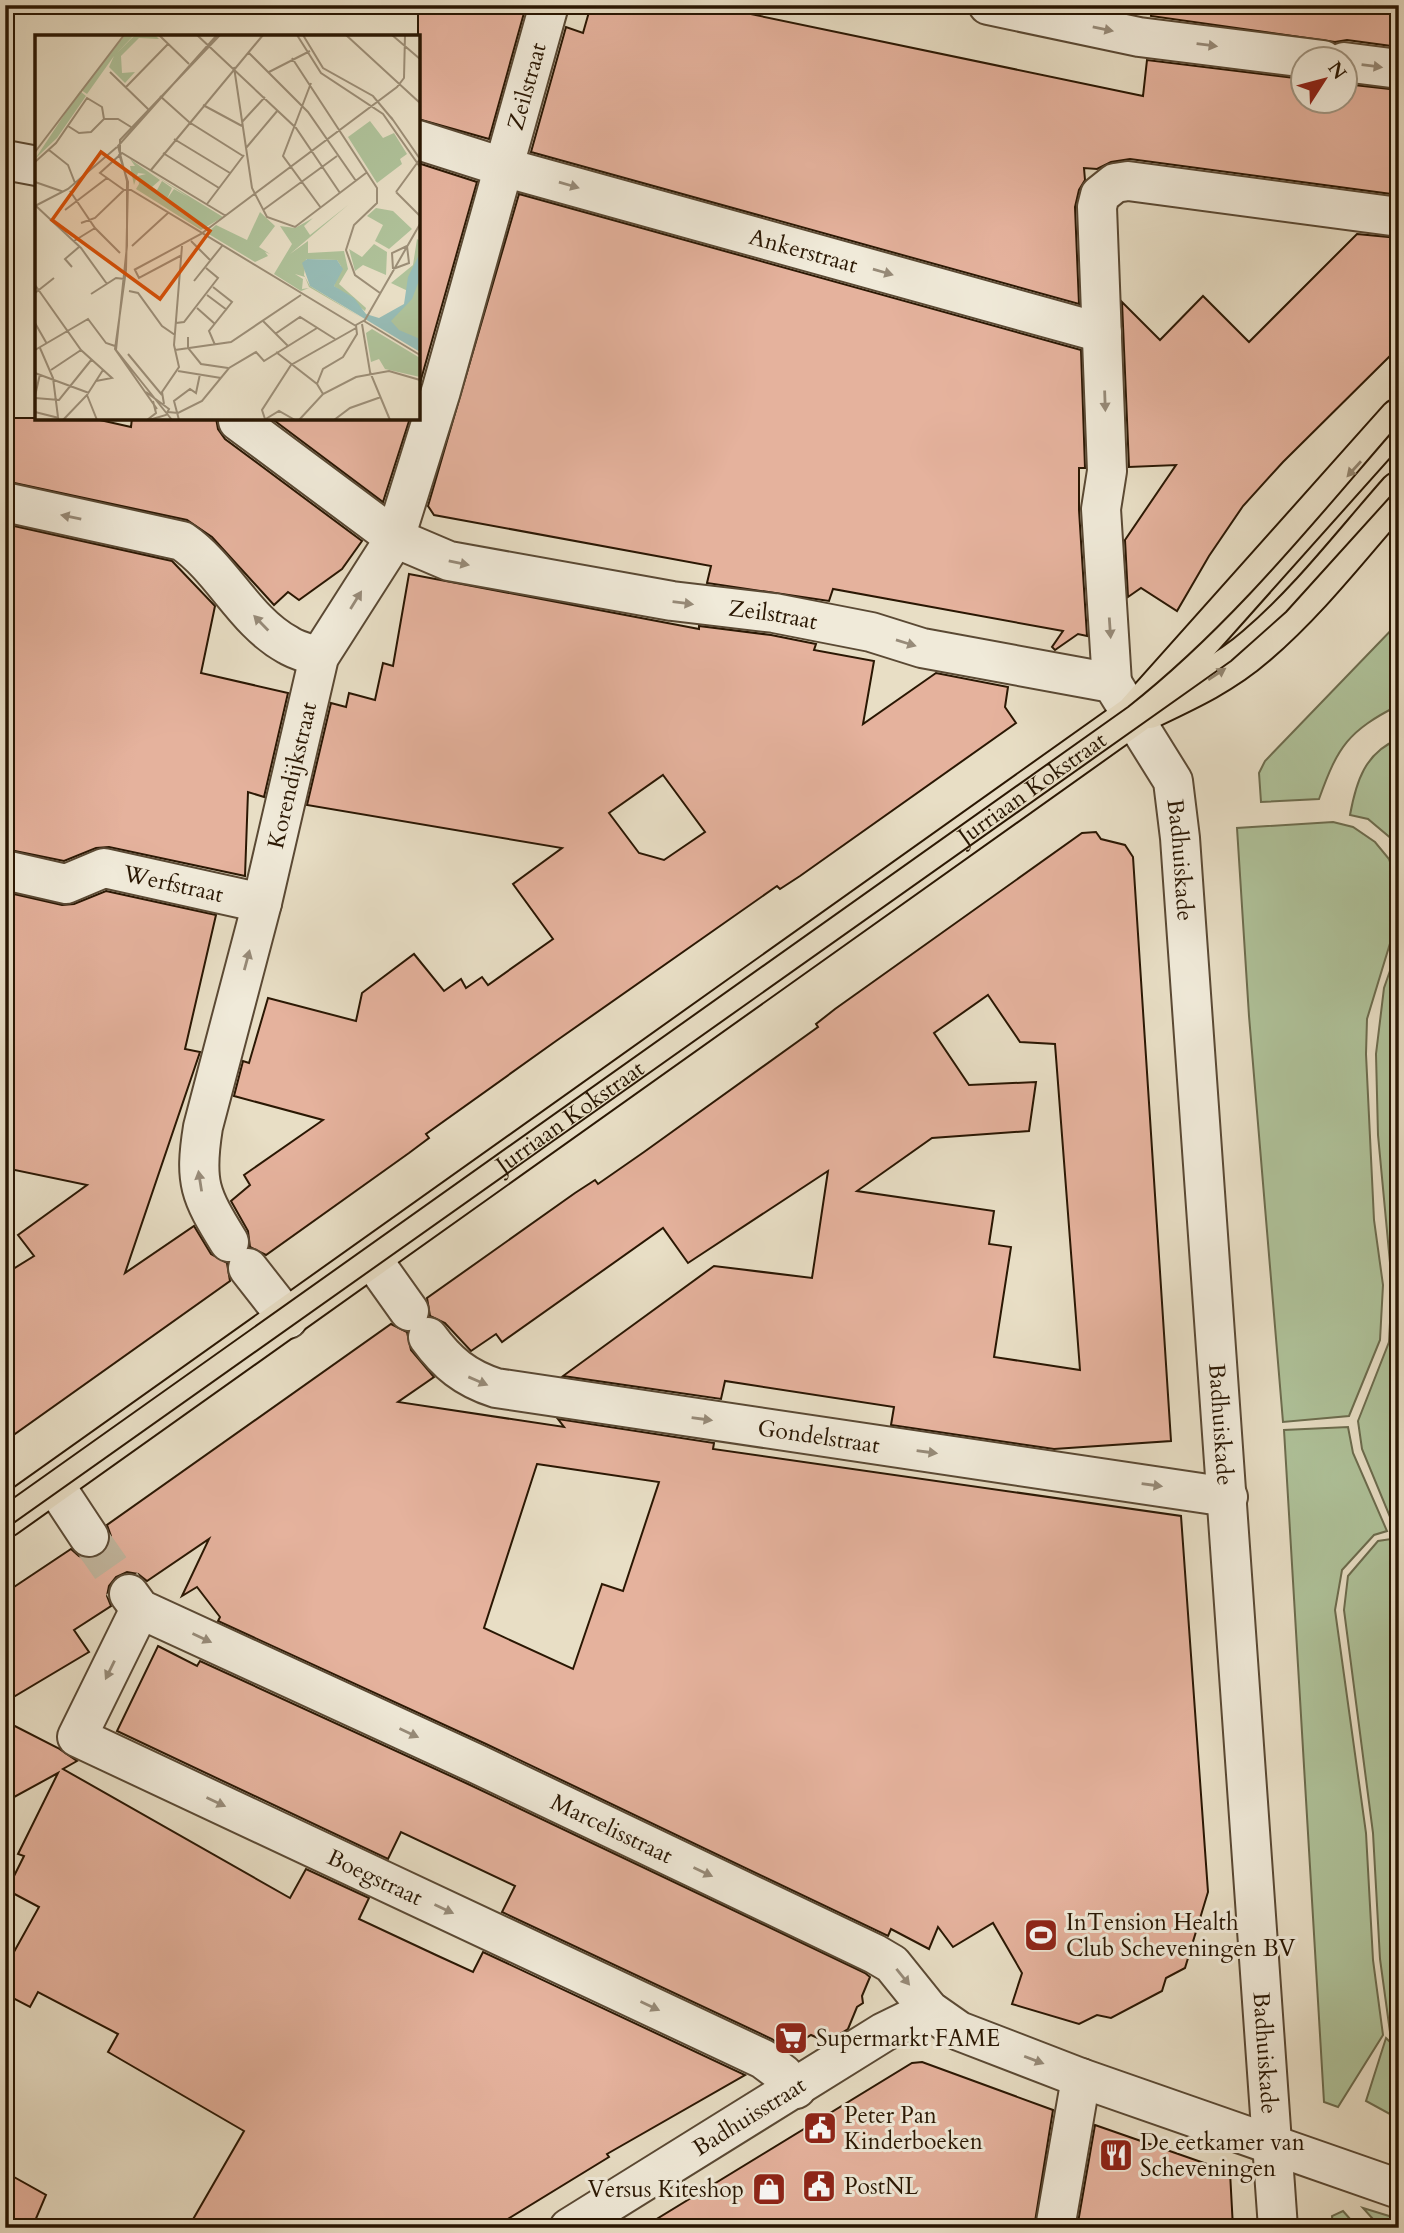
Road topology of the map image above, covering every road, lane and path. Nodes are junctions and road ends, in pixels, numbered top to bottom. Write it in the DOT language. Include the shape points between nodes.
graph roads {
  1 [pos="549,5"];
  2 [pos="988,5"];
  3 [pos="1288,56"];
  4 [pos="1358,64"];
  5 [pos="1399,69"];
  6 [pos="420,141"];
  7 [pos="5,160"];
  8 [pos="35,166"];
  9 [pos="503,167"];
  10 [pos="1399,217"];
  11 [pos="1102,333"];
  12 [pos="1399,418"];
  13 [pos="238,421"];
  14 [pos="1399,491"];
  15 [pos="5,502"];
  16 [pos="395,538"];
  17 [pos="319,657"];
  18 [pos="1112,682"];
  19 [pos="1134,715"];
  20 [pos="5,870"];
  21 [pos="262,903"];
  22 [pos="372,1259"];
  23 [pos="288,1319"];
  24 [pos="54,1484"];
  25 [pos="1228,1497"];
  26 [pos="5,1518"];
  27 [pos="89,1537"];
  28 [pos="134,1602"];
  29 [pos="929,2010"];
  30 [pos="1081,2078"];
  31 [pos="796,2089"];
  32 [pos="1272,2145"];
  33 [pos="1399,2189"];
  34 [pos="569,2228"];
  35 [pos="1055,2228"];
  36 [pos="1278,2228"];
  1 -- 9 [label="street, Zeilstraat"];
  2 -- 3 [label="street, one-way" via="1139,37"];
  4 -- 5 [label="street, one-way"];
  6 -- 9 [label="street"];
  7 -- 8 [label="street"];
  9 -- 11 [label="street, Ankerstraat, one-way"];
  9 -- 16 [label="street, Zeilstraat"];
  10 -- 11 [label="street" via="1147,183 1115,183 1104,189 1097,207"];
  11 -- 18 [label="street, one-way" via="1107,471 1101,509"];
  12 -- 19 [label="main road, one-way"];
  13 -- 16 [label="street, Zeilstraat"];
  19 -- 14 [label="main road, one-way" via="1195,688 1256,646"];
  17 -- 15 [label="street, one-way" via="288,646 264,627 199,553 182,541"];
  17 -- 16 [label="street, Zeilstraat, one-way"];
  16 -- 18 [label="street, Zeilstraat, one-way" via="449,561 672,601 774,613 871,632 922,648"];
  17 -- 21 [label="street, Korendijkstraat"];
  18 -- 19 [label="street"];
  19 -- 22 [label="main road, Jurriaan Kokstraat"];
  19 -- 25 [label="street, Badhuiskade" via="1173,781"];
  20 -- 21 [label="street, Werfstraat" via="66,884 104,868"];
  23 -- 21 [label="street, Korendijkstraat, one-way" via="238,1255 202,1194 198,1160"];
  22 -- 23 [label="main road, Jurriaan Kokstraat"];
  22 -- 25 [label="street, Gondelstraat, one-way" via="447,1363 496,1388"];
  23 -- 24 [label="main road, Jurriaan Kokstraat"];
  24 -- 26 [label="main road, Jurriaan Kokstraat"];
  24 -- 27 [label="street"];
  25 -- 32 [label="street, Badhuiskade"];
  28 -- 29 [label="street, Marcelisstraat, one-way" via="875,1954 892,1964"];
  28 -- 31 [label="street, Boegstraat, one-way" via="77,1737 763,2059"];
  29 -- 30 [label="street, Marcelisstraat, one-way" via="959,2031"];
  29 -- 31 [label="street, Badhuisstraat" via="884,2032"];
  30 -- 32 [label="street, Marcelisstraat"];
  30 -- 35 [label="street"];
  31 -- 34 [label="street, Badhuisstraat"];
  32 -- 33 [label="street, Marcelisstraat"];
  32 -- 36 [label="street, Badhuiskade"];
}
